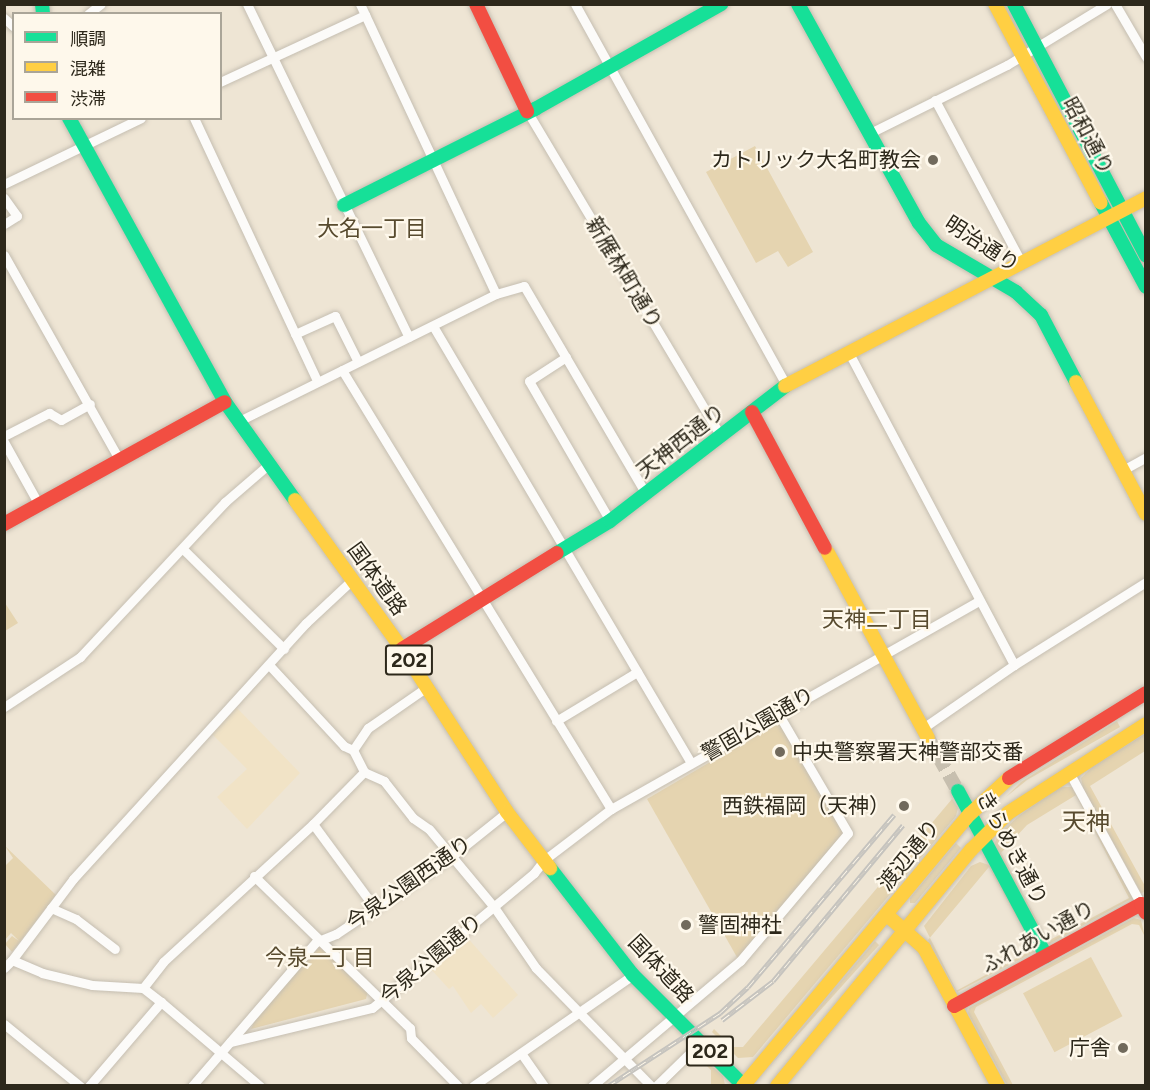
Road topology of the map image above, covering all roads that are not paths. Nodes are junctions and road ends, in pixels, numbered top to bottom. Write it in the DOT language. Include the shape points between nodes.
graph roads {
  1 [pos="247,4"];
  2 [pos="360,4"];
  3 [pos="476,4"];
  4 [pos="575,4"];
  5 [pos="721,4"];
  6 [pos="798,4"];
  7 [pos="995,4"];
  8 [pos="1014,4"];
  9 [pos="1107,4"];
  10 [pos="1115,4"];
  11 [pos="365,15"];
  12 [pos="1037,47"];
  13 [pos="1022,56"];
  14 [pos="1146,57"];
  15 [pos="274,58"];
  16 [pos="608,67"];
  17 [pos="222,81"];
  18 [pos="935,100"];
  19 [pos="526,111"];
  20 [pos="70,120"];
  21 [pos="137,120"];
  22 [pos="195,120"];
  23 [pos="868,134"];
  24 [pos="83,146"];
  25 [pos="433,160"];
  26 [pos="4,184"];
  27 [pos="4,198"];
  28 [pos="1146,198"];
  29 [pos="344,205"];
  30 [pos="1123,211"];
  31 [pos="1108,219"];
  32 [pos="4,224"];
  33 [pos="4,255"];
  34 [pos="1146,255"];
  35 [pos="1021,262"];
  36 [pos="992,277"];
  37 [pos="1146,287"];
  38 [pos="496,294"];
  39 [pos="433,326"];
  40 [pos="295,334"];
  41 [pos="409,337"];
  42 [pos="849,353"];
  43 [pos="566,357"];
  44 [pos="358,362"];
  45 [pos="342,370"];
  46 [pos="317,381"];
  47 [pos="786,385"];
  48 [pos="225,402"];
  49 [pos="90,404"];
  50 [pos="752,412"];
  51 [pos="239,421"];
  52 [pos="4,436"];
  53 [pos="721,436"];
  54 [pos="4,442"];
  55 [pos="1146,458"];
  56 [pos="119,459"];
  57 [pos="269,464"];
  58 [pos="1123,470"];
  59 [pos="646,494"];
  60 [pos="39,505"];
  61 [pos="1146,514"];
  62 [pos="610,521"];
  63 [pos="4,524"];
  64 [pos="183,549"];
  65 [pos="567,551"];
  66 [pos="352,580"];
  67 [pos="1146,582"];
  68 [pos="483,600"];
  69 [pos="978,601"];
  70 [pos="284,649"];
  71 [pos="402,649"];
  72 [pos="882,652"];
  73 [pos="1014,665"];
  74 [pos="270,666"];
  75 [pos="637,672"];
  76 [pos="427,687"];
  77 [pos="1146,693"];
  78 [pos="4,707"];
  79 [pos="778,713"];
  80 [pos="556,721"];
  81 [pos="1146,724"];
  82 [pos="926,733"];
  83 [pos="353,750"];
  84 [pos="691,763"];
  85 [pos="364,772"];
  86 [pos="1069,772"];
  87 [pos="958,791"];
  88 [pos="611,809"];
  89 [pos="507,812"];
  90 [pos="970,814"];
  91 [pos="313,824"];
  92 [pos="983,838"];
  93 [pos="452,856"];
  94 [pos="544,860"];
  95 [pos="254,876"];
  96 [pos="1144,905"];
  97 [pos="494,907"];
  98 [pos="51,908"];
  99 [pos="375,908"];
  100 [pos="887,915"];
  101 [pos="905,932"];
  102 [pos="321,939"];
  103 [pos="115,949"];
  104 [pos="1046,956"];
  105 [pos="12,960"];
  106 [pos="4,968"];
  107 [pos="633,975"];
  108 [pos="143,988"];
  109 [pos="382,1001"];
  110 [pos="161,1002"];
  111 [pos="954,1006"];
  112 [pos="579,1013"];
  113 [pos="677,1017"];
  114 [pos="4,1024"];
  115 [pos="230,1042"];
  116 [pos="701,1042"];
  117 [pos="222,1052"];
  118 [pos="521,1053"];
  119 [pos="626,1059"];
  120 [pos="744,1085"];
  121 [pos="80,1086"];
  122 [pos="89,1086"];
  123 [pos="192,1086"];
  124 [pos="260,1086"];
  125 [pos="458,1086"];
  126 [pos="473,1086"];
  127 [pos="544,1086"];
  128 [pos="592,1086"];
  129 [pos="651,1086"];
  130 [pos="656,1086"];
  131 [pos="777,1086"];
  132 [pos="998,1086"];
  1 -- 15 [label="street"];
  2 -- 11 [label="street"];
  3 -- 19 [label="main road"];
  4 -- 16 [label="street"];
  5 -- 16 [label="main road"];
  6 -- 23 [label="main road, 明治通り"];
  7 -- 13 [label="main road, 昭和通り"];
  8 -- 12 [label="main road, 昭和通り"];
  9 -- 12 [label="street"];
  10 -- 14 [label="street"];
  11 -- 15 [label="street"];
  11 -- 25 [label="street"];
  12 -- 13 [label="street"];
  12 -- 30 [label="main road, 昭和通り"];
  13 -- 18 [label="street"];
  13 -- 31 [label="main road, 昭和通り"];
  15 -- 17 [label="street"];
  15 -- 29 [label="street"];
  16 -- 19 [label="main road"];
  16 -- 47 [label="street"];
  18 -- 23 [label="street"];
  18 -- 35 [label="street"];
  19 -- 25 [label="main road"];
  19 -- 53 [label="street, 新雁林町通り"];
  20 -- 24 [label="main road, 国体道路 / 202"];
  21 -- 24 [label="street"];
  22 -- 40 [label="street"];
  23 -- 36 [label="main road, 明治通り" via="919,223 936,244"];
  24 -- 26 [label="street"];
  24 -- 48 [label="main road, 国体道路 / 202"];
  25 -- 29 [label="main road"];
  25 -- 38 [label="street"];
  27 -- 32 [label="street" via="17,216"];
  28 -- 30 [label="main road, 天神西通り"];
  29 -- 41 [label="street"];
  30 -- 31 [label="main road, 天神西通り"];
  30 -- 34 [label="main road, 昭和通り"];
  31 -- 35 [label="main road, 天神西通り"];
  31 -- 37 [label="main road, 昭和通り"];
  33 -- 49 [label="street"];
  35 -- 36 [label="main road, 天神西通り"];
  36 -- 42 [label="main road, 天神西通り"];
  36 -- 58 [label="main road, 明治通り" via="1029,301 1041,315"];
  38 -- 39 [label="street"];
  38 -- 43 [label="street" via="524,286"];
  39 -- 41 [label="street"];
  39 -- 65 [label="street"];
  40 -- 44 [label="street" via="335,316"];
  40 -- 46 [label="street"];
  41 -- 44 [label="street"];
  42 -- 47 [label="main road, 天神西通り"];
  42 -- 69 [label="street"];
  43 -- 59 [label="street"];
  43 -- 62 [label="street" via="529,381"];
  44 -- 45 [label="street"];
  45 -- 46 [label="street"];
  45 -- 68 [label="street"];
  46 -- 51 [label="street"];
  47 -- 50 [label="main road, 天神西通り"];
  48 -- 51 [label="main road, 国体道路 / 202"];
  48 -- 56 [label="main road"];
  49 -- 52 [label="street" via="61,420 49,413"];
  49 -- 56 [label="street"];
  50 -- 53 [label="main road, 天神西通り"];
  50 -- 72 [label="main road"];
  51 -- 57 [label="main road, 国体道路 / 202"];
  53 -- 59 [label="main road, 天神西通り"];
  54 -- 60 [label="street"];
  55 -- 58 [label="street"];
  56 -- 60 [label="main road"];
  57 -- 64 [label="street" via="225,502"];
  57 -- 66 [label="main road, 国体道路 / 202"];
  58 -- 61 [label="main road, 明治通り"];
  59 -- 62 [label="main road, 天神西通り"];
  60 -- 63 [label="main road"];
  62 -- 65 [label="main road, 天神西通り"];
  64 -- 70 [label="street"];
  64 -- 78 [label="street" via="80,657"];
  65 -- 68 [label="main road, 天神西通り"];
  65 -- 75 [label="street"];
  66 -- 70 [label="street"];
  66 -- 71 [label="main road, 国体道路 / 202"];
  67 -- 73 [label="street"];
  68 -- 71 [label="main road, 天神西通り"];
  68 -- 80 [label="street"];
  69 -- 72 [label="street, 警固公園通り"];
  69 -- 73 [label="street"];
  70 -- 74 [label="street"];
  71 -- 76 [label="main road, 国体道路 / 202"];
  72 -- 79 [label="street, 警固公園通り"];
  72 -- 82 [label="main road"];
  73 -- 82 [label="street"];
  74 -- 83 [label="street" via="344,746"];
  74 -- 98 [label="street" via="73,879"];
  75 -- 80 [label="street"];
  75 -- 84 [label="street"];
  76 -- 83 [label="street" via="368,728"];
  76 -- 89 [label="main road, 国体道路 / 202"];
  77 -- 90 [label="main road, 渡辺通り" via="1009,778"];
  79 -- 84 [label="street, 警固公園通り"];
  79 -- 113 [label="street" via="848,833 740,961 682,1008"];
  80 -- 88 [label="street"];
  81 -- 86 [label="main road"];
  83 -- 85 [label="street"];
  84 -- 88 [label="street, 警固公園通り"];
  85 -- 91 [label="street"];
  85 -- 93 [label="street" via="384,782"];
  86 -- 92 [label="main road" via="1027,797"];
  86 -- 96 [label="street"];
  87 -- 90 [label="main road, きらめき通り"];
  88 -- 94 [label="street, 警固公園通り"];
  89 -- 93 [label="street, 今泉公園西通り"];
  89 -- 94 [label="main road, 国体道路 / 202"];
  90 -- 92 [label="main road, きらめき通り"];
  90 -- 100 [label="main road, 渡辺通り"];
  91 -- 95 [label="street"];
  91 -- 99 [label="street"];
  92 -- 101 [label="main road"];
  92 -- 104 [label="main road, きらめき通り"];
  93 -- 97 [label="street"];
  93 -- 99 [label="street, 今泉公園西通り"];
  94 -- 97 [label="street, 今泉公園通り"];
  94 -- 107 [label="main road, 国体道路 / 202"];
  95 -- 102 [label="street"];
  95 -- 108 [label="street" via="163,962"];
  96 -- 104 [label="main road, ふれあい通り"];
  97 -- 109 [label="street, 今泉公園通り"];
  97 -- 112 [label="street" via="536,968 554,982"];
  98 -- 103 [label="street" via="76,919"];
  98 -- 105 [label="street"];
  99 -- 102 [label="street, 今泉公園西通り"];
  100 -- 101 [label="main road"];
  100 -- 120 [label="main road, 渡辺通り"];
  101 -- 111 [label="main road" via="924,948"];
  101 -- 131 [label="main road"];
  102 -- 109 [label="street"];
  102 -- 115 [label="street, 今泉公園西通り"];
  104 -- 111 [label="main road, ふれあい通り"];
  105 -- 106 [label="street"];
  105 -- 108 [label="street" via="42,973 92,985"];
  107 -- 112 [label="street"];
  107 -- 113 [label="main road, 国体道路 / 202"];
  108 -- 110 [label="street"];
  109 -- 115 [label="street, 今泉公園通り" via="372,1008"];
  109 -- 125 [label="street" via="410,1028 411,1038 425,1054"];
  110 -- 117 [label="street"];
  110 -- 122 [label="street"];
  111 -- 132 [label="main road"];
  112 -- 118 [label="street"];
  112 -- 119 [label="street"];
  113 -- 116 [label="main road, 国体道路 / 202"];
  113 -- 119 [label="street"];
  114 -- 121 [label="street"];
  115 -- 117 [label="street, 今泉公園西通り"];
  116 -- 120 [label="main road, 国体道路 / 202"];
  116 -- 130 [label="street"];
  117 -- 123 [label="street, 今泉公園西通り"];
  117 -- 124 [label="street"];
  118 -- 126 [label="street"];
  118 -- 127 [label="street"];
  119 -- 128 [label="street"];
  119 -- 129 [label="street"];
}
